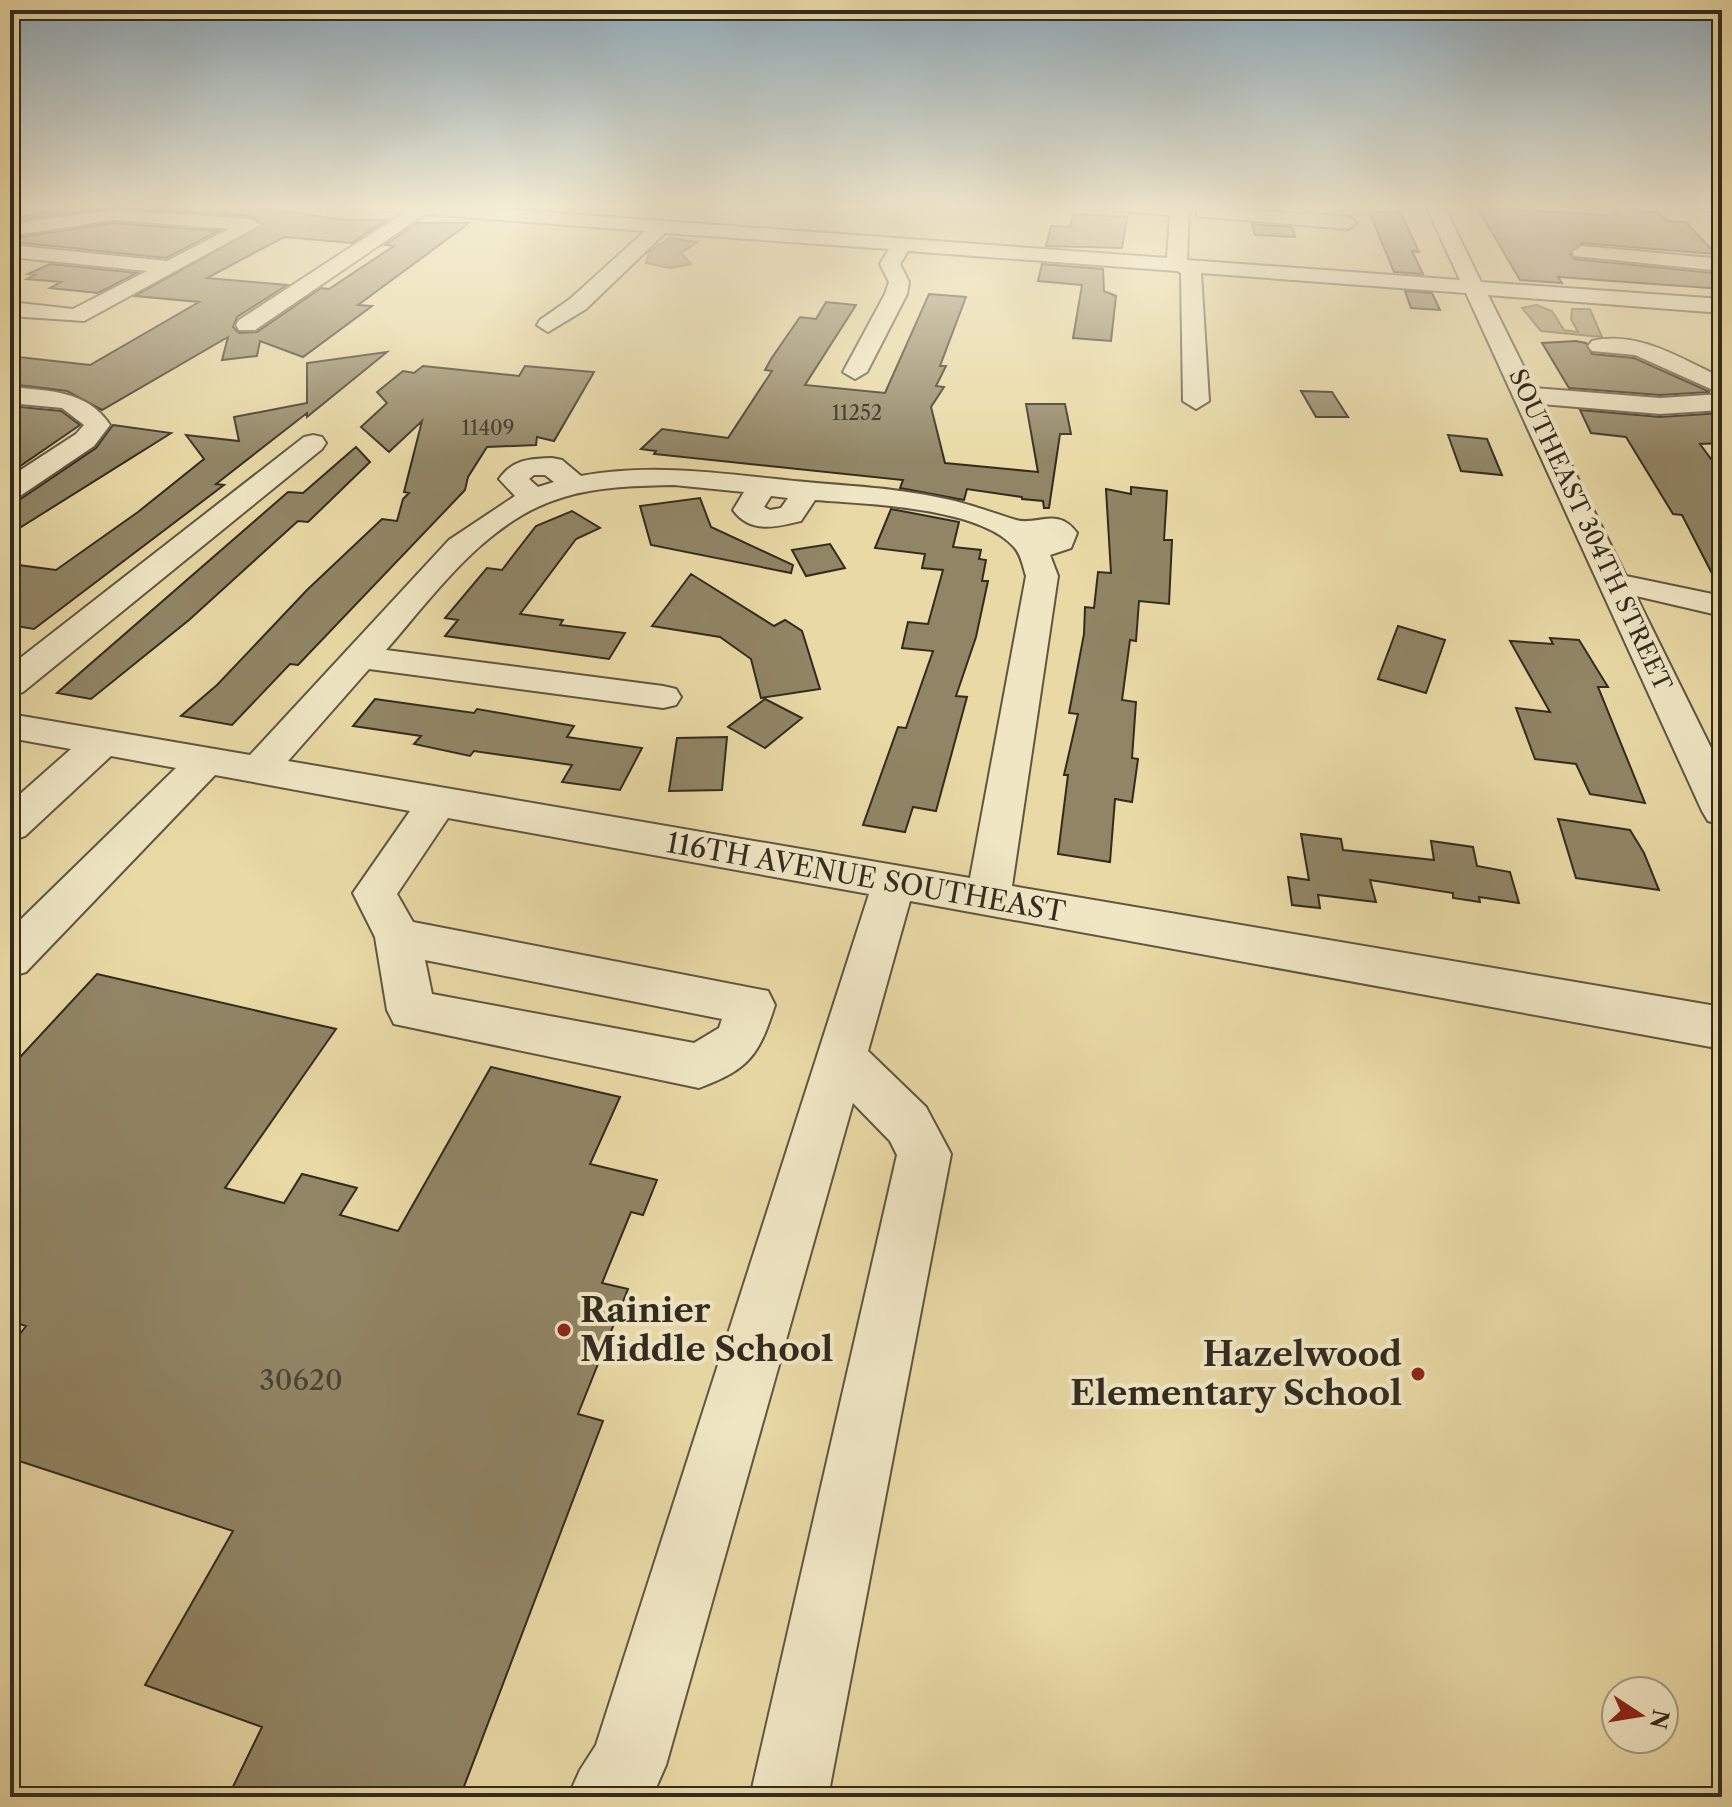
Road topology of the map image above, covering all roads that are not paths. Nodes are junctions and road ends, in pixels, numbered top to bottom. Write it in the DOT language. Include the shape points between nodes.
graph roads {
  1 [pos="126,290"];
  2 [pos="299,290"];
  3 [pos="593,290"];
  4 [pos="897,290"];
  5 [pos="1192,290"];
  6 [pos="1477,290"];
  7 [pos="1508,290"];
  8 [pos="1722,306"];
  9 [pos="10,309"];
  10 [pos="247,325"];
  11 [pos="548,325"];
  12 [pos="1600,346"];
  13 [pos="855,372"];
  14 [pos="1722,387"];
  15 [pos="10,395"];
  16 [pos="1527,395"];
  17 [pos="1196,401"];
  18 [pos="1722,402"];
  19 [pos="313,443"];
  20 [pos="13,486"];
  21 [pos="1615,584"];
  22 [pos="1722,606"];
  23 [pos="363,658"];
  24 [pos="10,684"];
  25 [pos="663,697"];
  26 [pos="10,726"];
  27 [pos="102,743"];
  28 [pos="206,761"];
  29 [pos="258,770"];
  30 [pos="437,802"];
  31 [pos="1722,811"];
  32 [pos="10,826"];
  33 [pos="894,882"];
  34 [pos="988,899"];
  35 [pos="398,937"];
  36 [pos="10,959"];
  37 [pos="1722,1028"];
  38 [pos="843,1060"];
  39 [pos="607,1797"];
  40 [pos="789,1797"];
  1 -- 9 [label="street" via="76,316"];
  2 -- 10 [label="street"];
  3 -- 11 [label="street"];
  4 -- 13 [label="street"];
  5 -- 17 [label="street"];
  6 -- 16 [label="street, SOUTHEAST 304TH STREET"];
  7 -- 8 [label="street"];
  12 -- 14 [label="street" via="1639,348"];
  15 -- 20 [label="street" via="83,408 97,425 85,440"];
  16 -- 18 [label="street" via="1660,406"];
  16 -- 21 [label="street, SOUTHEAST 304TH STREET"];
  19 -- 24 [label="street"];
  21 -- 22 [label="street"];
  21 -- 31 [label="street, SOUTHEAST 304TH STREET"];
  23 -- 25 [label="street"];
  23 -- 29 [label="street"];
  23 -- 34 [label="street" via="460,547 549,485 677,476 762,486 748,510 765,520 791,515 806,491 970,513 1023,540 1042,576"];
  26 -- 27 [label="street, 116TH AVENUE SOUTHEAST"];
  27 -- 28 [label="street, 116TH AVENUE SOUTHEAST"];
  27 -- 32 [label="street"];
  28 -- 29 [label="street, 116TH AVENUE SOUTHEAST"];
  28 -- 36 [label="street"];
  29 -- 30 [label="street, 116TH AVENUE SOUTHEAST"];
  30 -- 33 [label="street, 116TH AVENUE SOUTHEAST"];
  30 -- 35 [label="street" via="375,893"];
  33 -- 34 [label="street, 116TH AVENUE SOUTHEAST"];
  33 -- 38 [label="street"];
  34 -- 37 [label="street, 116TH AVENUE SOUTHEAST"];
  35 -- 35 [label="street" via="411,1010 699,1066 739,1041 751,1005"];
  38 -- 39 [label="street" via="628,1765"];
  38 -- 40 [label="street" via="908,1124 924,1154"];
}
